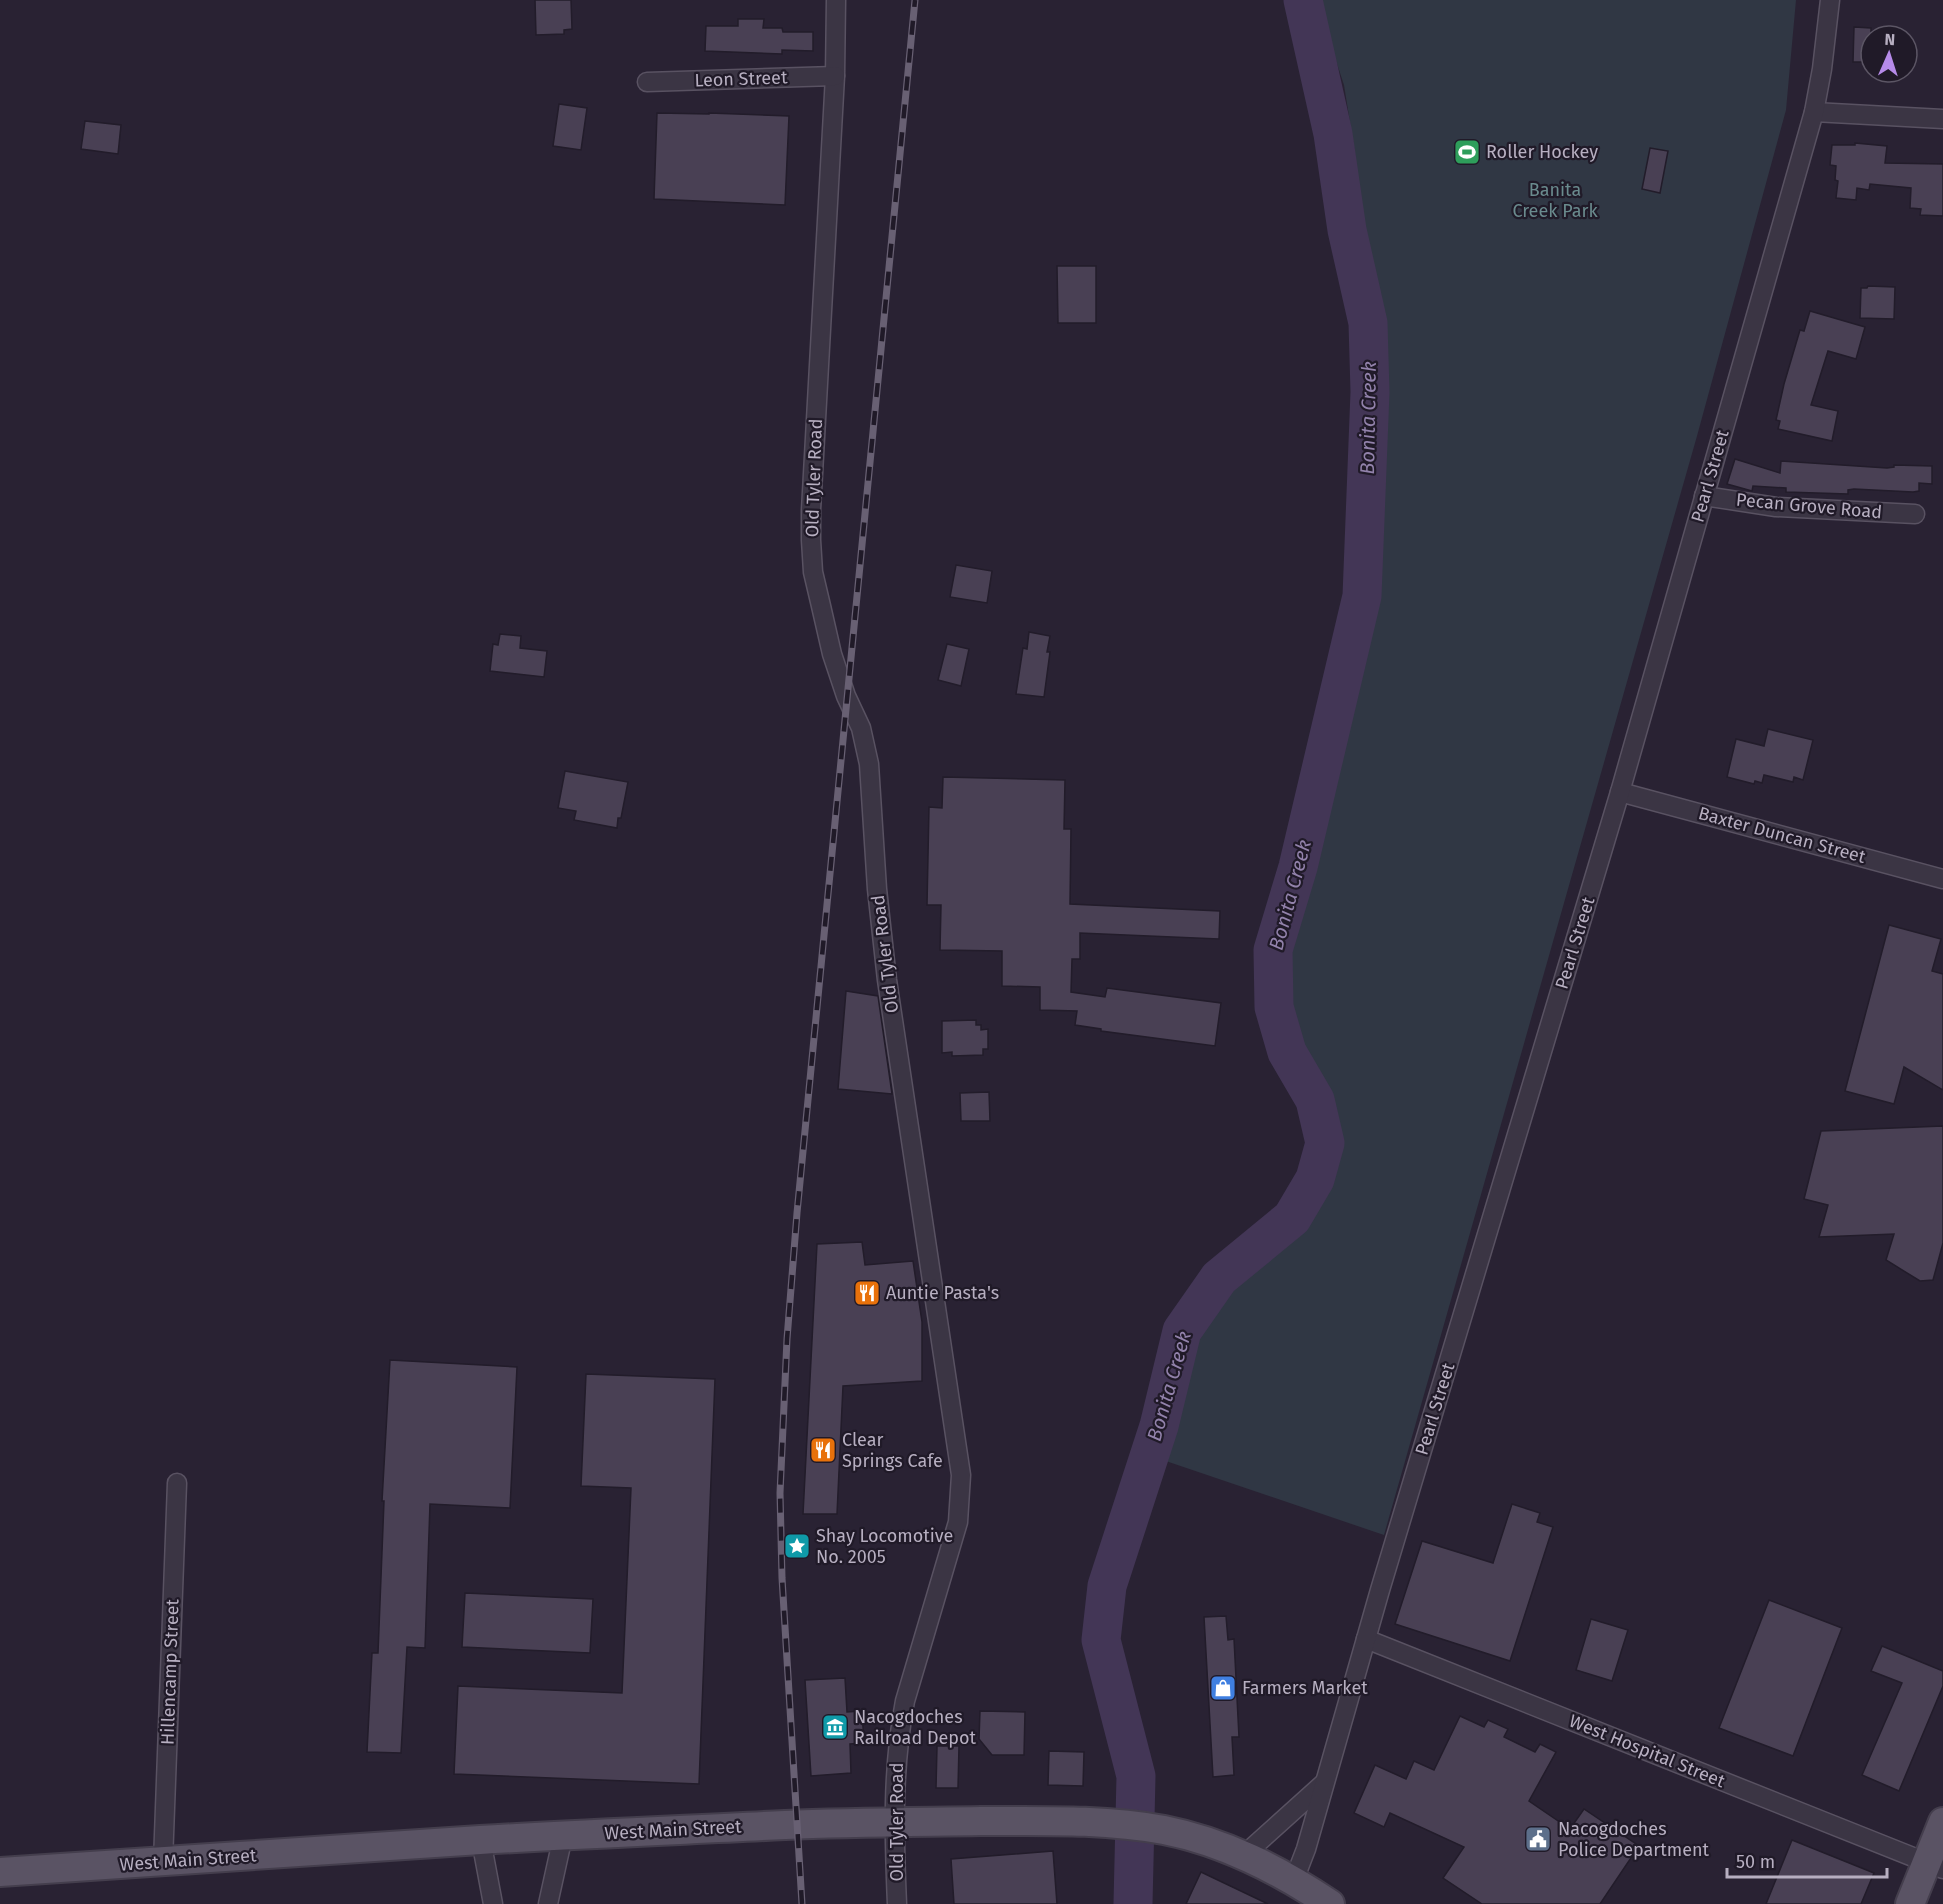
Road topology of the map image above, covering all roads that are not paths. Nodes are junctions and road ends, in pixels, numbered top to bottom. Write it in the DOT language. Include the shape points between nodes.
graph roads {
  1 [pos="836,0"];
  2 [pos="1830,0"];
  3 [pos="835,75"];
  4 [pos="647,82"];
  5 [pos="1814,112"];
  6 [pos="1943,119"];
  7 [pos="1704,496"];
  8 [pos="1915,514"];
  9 [pos="1620,792"];
  10 [pos="1943,879"];
  11 [pos="177,1483"];
  12 [pos="1366,1639"];
  13 [pos="1324,1783"];
  14 [pos="893,1822"];
  15 [pos="1943,1822"];
  16 [pos="564,1836"];
  17 [pos="481,1840"];
  18 [pos="1244,1855"];
  19 [pos="162,1862"];
  20 [pos="1935,1866"];
  21 [pos="0,1872"];
  22 [pos="1294,1880"];
  23 [pos="493,1904"];
  24 [pos="548,1904"];
  25 [pos="897,1904"];
  26 [pos="1330,1904"];
  27 [pos="1910,1904"];
  1 -- 3 [label="street, Old Tyler Road"];
  2 -- 5 [label="street, Pearl Street"];
  3 -- 4 [label="street, Leon Street"];
  3 -- 14 [label="street, Old Tyler Road" via="811,510 813,572 832,654 867,754 887,980 961,1475 958,1522 904,1701"];
  5 -- 6 [label="street"];
  5 -- 7 [label="street, Pearl Street"];
  7 -- 8 [label="street, Pecan Grove Road" via="1776,507"];
  7 -- 9 [label="street, Pearl Street"];
  9 -- 10 [label="street, Baxter Duncan Street"];
  9 -- 12 [label="street, Pearl Street"];
  11 -- 19 [label="street, Hillencamp Street"];
  12 -- 13 [label="street, Pearl Street"];
  12 -- 20 [label="street, West Hospital Street"];
  13 -- 18 [label="street"];
  13 -- 22 [label="street, Pearl Street"];
  14 -- 16 [label="main road, West Main Street"];
  14 -- 18 [label="main road, West Main Street" via="1096,1822 1196,1838"];
  14 -- 25 [label="street, Old Tyler Road"];
  15 -- 20 [label="main road"];
  16 -- 17 [label="main road, West Main Street"];
  16 -- 24 [label="street"];
  17 -- 19 [label="main road, West Main Street"];
  17 -- 23 [label="street"];
  18 -- 22 [label="main road, West Main Street"];
  19 -- 21 [label="main road, West Main Street"];
  20 -- 27 [label="main road"];
  22 -- 26 [label="main road, West Main Street"];
}
